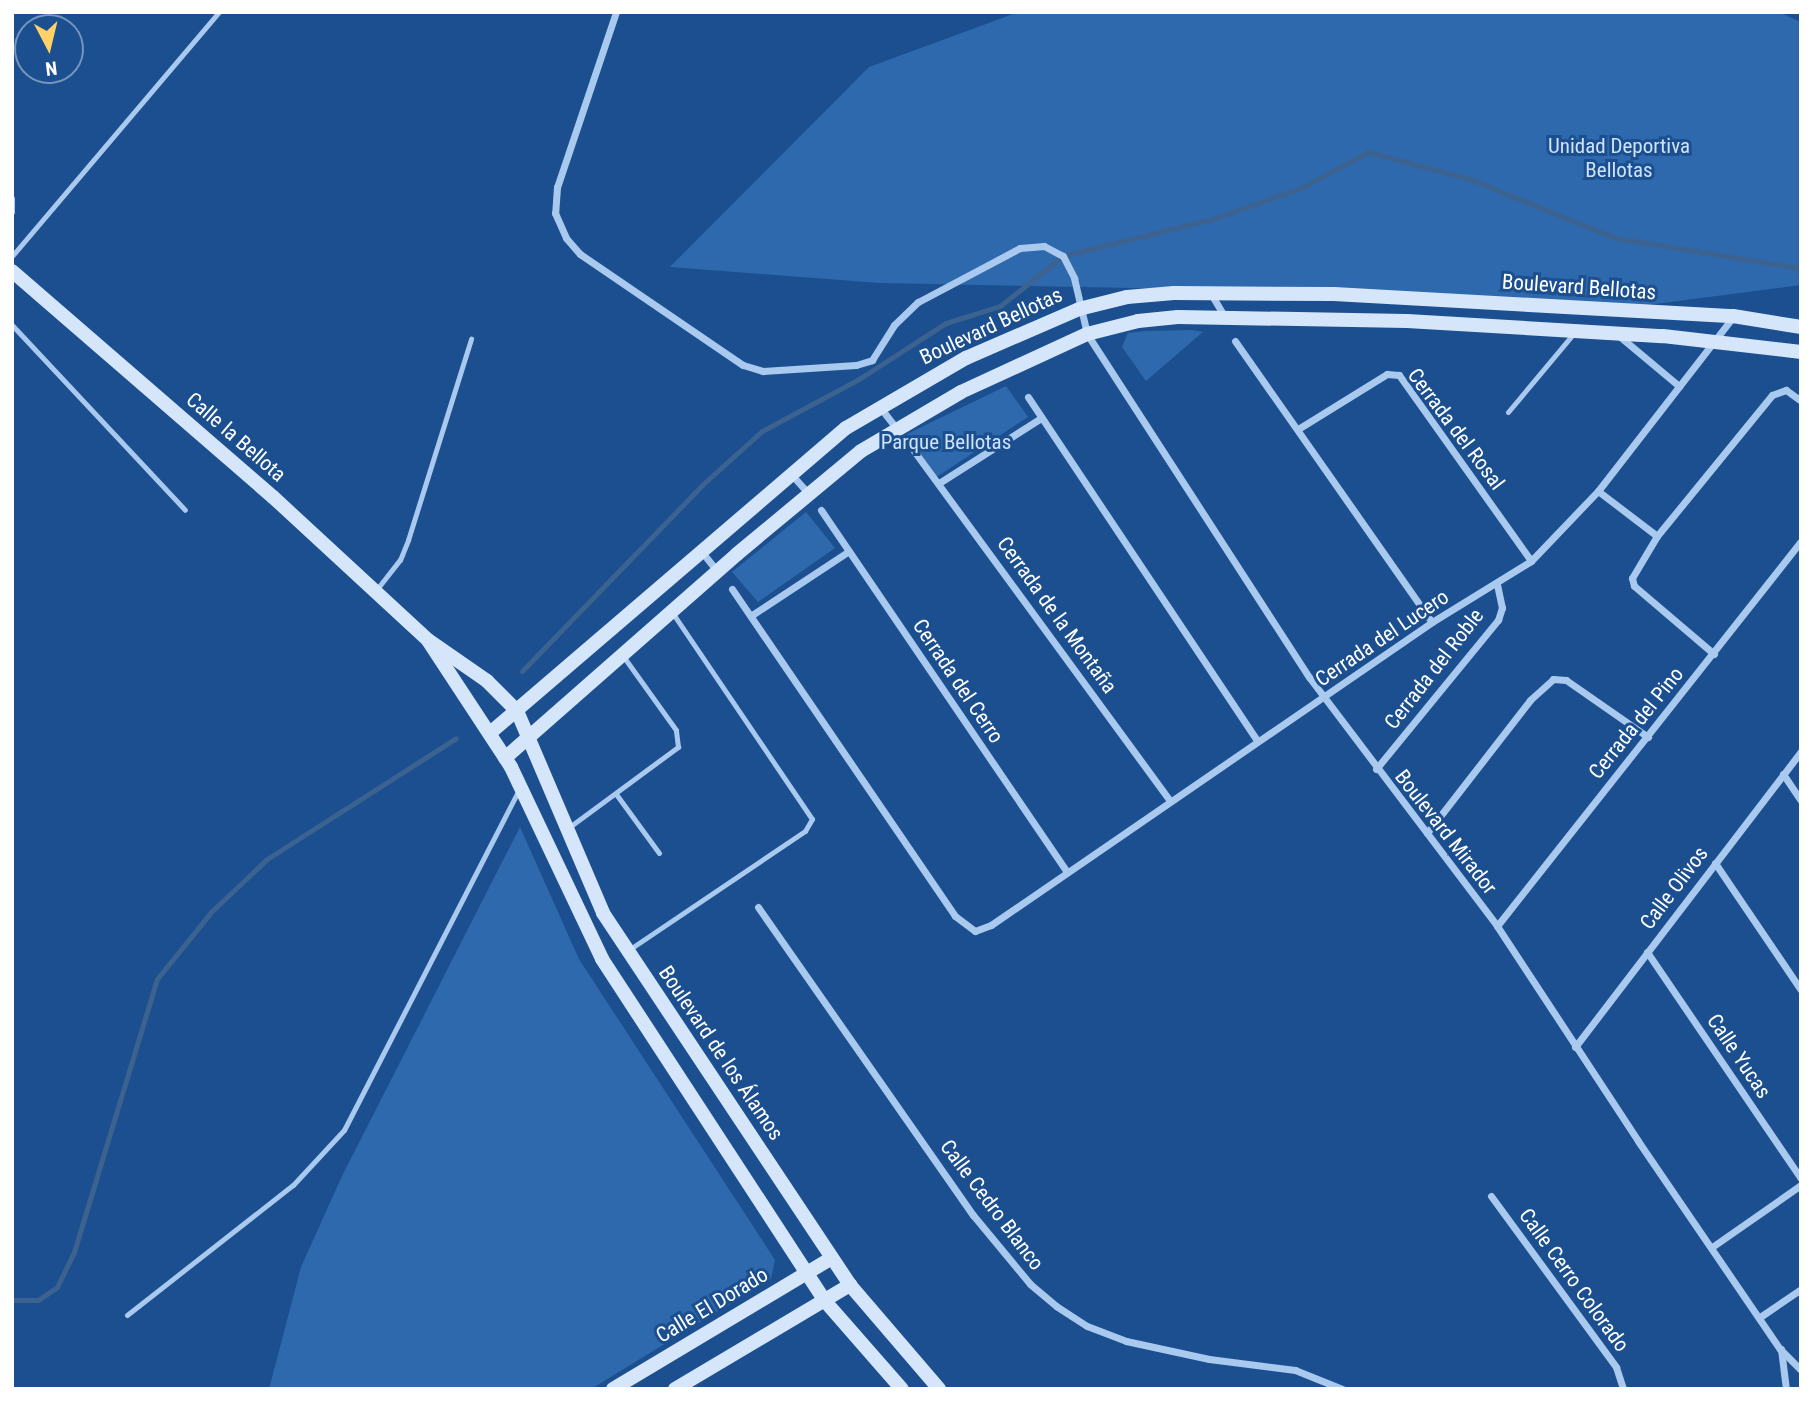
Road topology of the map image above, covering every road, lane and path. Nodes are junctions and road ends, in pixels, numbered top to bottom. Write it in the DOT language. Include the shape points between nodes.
graph roads {
  1 [pos="219,12"];
  2 [pos="616,12"];
  3 [pos="12,198"];
  4 [pos="12,212"];
  5 [pos="12,256"];
  6 [pos="12,271"];
  7 [pos="1210,294"];
  8 [pos="1407,297"];
  9 [pos="1079,309"];
  10 [pos="1224,316"];
  11 [pos="1733,316"];
  12 [pos="1407,321"];
  13 [pos="12,325"];
  14 [pos="1801,327"];
  15 [pos="1577,330"];
  16 [pos="1615,332"];
  17 [pos="1087,334"];
  18 [pos="471,339"];
  19 [pos="1236,341"];
  20 [pos="1715,341"];
  21 [pos="1801,352"];
  22 [pos="1679,386"];
  23 [pos="1028,397"];
  24 [pos="1801,401"];
  25 [pos="878,406"];
  26 [pos="1508,412"];
  27 [pos="1041,418"];
  28 [pos="896,428"];
  29 [pos="1298,429"];
  30 [pos="914,451"];
  31 [pos="791,474"];
  32 [pos="939,483"];
  33 [pos="1598,491"];
  34 [pos="809,494"];
  35 [pos="185,510"];
  36 [pos="821,510"];
  37 [pos="1657,536"];
  38 [pos="1801,541"];
  39 [pos="701,551"];
  40 [pos="849,551"];
  41 [pos="1531,561"];
  42 [pos="717,571"];
  43 [pos="1497,584"];
  44 [pos="377,589"];
  45 [pos="732,589"];
  46 [pos="671,611"];
  47 [pos="752,615"];
  48 [pos="1432,622"];
  49 [pos="428,640"];
  50 [pos="622,654"];
  51 [pos="1714,654"];
  52 [pos="1324,699"];
  53 [pos="517,711"];
  54 [pos="490,733"];
  55 [pos="531,737"];
  56 [pos="1647,737"];
  57 [pos="1257,740"];
  58 [pos="1801,751"];
  59 [pos="505,758"];
  60 [pos="1376,769"];
  61 [pos="1783,774"];
  62 [pos="520,787"];
  63 [pos="616,794"];
  64 [pos="1170,801"];
  65 [pos="1801,801"];
  66 [pos="565,829"];
  67 [pos="1427,833"];
  68 [pos="659,853"];
  69 [pos="1715,863"];
  70 [pos="1067,872"];
  71 [pos="758,907"];
  72 [pos="1497,926"];
  73 [pos="627,950"];
  74 [pos="1647,952"];
  75 [pos="1801,990"];
  76 [pos="1575,1047"];
  77 [pos="1801,1179"];
  78 [pos="1801,1185"];
  79 [pos="1491,1196"];
  80 [pos="1712,1247"];
  81 [pos="832,1258"];
  82 [pos="807,1273"];
  83 [pos="850,1285"];
  84 [pos="1801,1289"];
  85 [pos="824,1300"];
  86 [pos="127,1315"];
  87 [pos="1760,1317"];
  88 [pos="1780,1349"];
  89 [pos="1801,1370"];
  90 [pos="613,1389"];
  91 [pos="675,1389"];
  92 [pos="902,1389"];
  93 [pos="939,1389"];
  94 [pos="1342,1389"];
  95 [pos="1623,1389"];
  96 [pos="1786,1389"];
  1 -- 5 [label="lane"];
  2 -- 9 [label="street, Boulevard Mirador" via="557,187 555,213 566,238 580,254 743,365 785,371 872,360 894,325 918,302 1020,248 1044,246 1063,256 1074,278"];
  3 -- 4 [label="lane"];
  6 -- 44 [label="street, Calle la Bellota"];
  7 -- 8 [label="street, Boulevard Bellotas"];
  7 -- 9 [label="street, Boulevard Bellotas" via="1127,297"];
  7 -- 10 [label="street"];
  8 -- 11 [label="street, Boulevard Bellotas"];
  8 -- 12 [label="street"];
  9 -- 17 [label="street, Boulevard Mirador"];
  9 -- 25 [label="street, Boulevard Bellotas" via="966,358"];
  10 -- 12 [label="street, Boulevard Bellotas"];
  10 -- 17 [label="street, Boulevard Bellotas" via="1138,321"];
  11 -- 14 [label="street, Boulevard Bellotas"];
  11 -- 20 [label="street, Cerrada del Lucero"];
  12 -- 15 [label="street, Boulevard Bellotas"];
  13 -- 35 [label="lane"];
  15 -- 16 [label="street, Boulevard Bellotas"];
  15 -- 26 [label="lane"];
  16 -- 20 [label="street, Boulevard Bellotas"];
  16 -- 22 [label="street"];
  17 -- 28 [label="street, Boulevard Bellotas"];
  17 -- 52 [label="street, Boulevard Mirador"];
  18 -- 44 [label="lane" via="408,540 400,560"];
  19 -- 29 [label="street"];
  20 -- 21 [label="street, Boulevard Bellotas"];
  20 -- 22 [label="street, Cerrada del Lucero"];
  22 -- 33 [label="street, Cerrada del Lucero"];
  23 -- 27 [label="street"];
  24 -- 37 [label="street" via="1786,390 1772,394"];
  25 -- 28 [label="street"];
  25 -- 31 [label="street, Boulevard Bellotas"];
  27 -- 32 [label="street"];
  27 -- 57 [label="street"];
  28 -- 34 [label="street, Boulevard Bellotas"];
  29 -- 41 [label="street, Cerrada del Rosal" via="1387,374 1399,375"];
  29 -- 48 [label="street"];
  30 -- 32 [label="street, Cerrada de la Montaña"];
  31 -- 34 [label="street"];
  31 -- 39 [label="street, Boulevard Bellotas"];
  32 -- 64 [label="street, Cerrada de la Montaña"];
  33 -- 37 [label="street"];
  33 -- 41 [label="street, Cerrada del Lucero"];
  34 -- 42 [label="street, Boulevard Bellotas"];
  36 -- 40 [label="street, Cerrada del Cerro"];
  37 -- 51 [label="street" via="1632,583"];
  38 -- 51 [label="street, Cerrada del Pino"];
  39 -- 42 [label="street"];
  39 -- 53 [label="street, Boulevard Bellotas"];
  40 -- 47 [label="street"];
  40 -- 70 [label="street, Cerrada del Cerro"];
  41 -- 43 [label="street, Cerrada del Lucero"];
  42 -- 46 [label="street, Boulevard Bellotas"];
  43 -- 48 [label="street, Cerrada del Lucero"];
  43 -- 60 [label="street, Cerrada del Roble" via="1502,608 1497,620"];
  44 -- 49 [label="street, Calle la Bellota"];
  45 -- 47 [label="street"];
  46 -- 50 [label="street, Boulevard Bellotas"];
  46 -- 73 [label="lane" via="812,819 805,831"];
  47 -- 70 [label="street, Cerrada del Lucero" via="955,916 975,931 991,925"];
  48 -- 52 [label="street, Cerrada del Lucero"];
  49 -- 53 [label="street, Calle la Bellota" via="487,681"];
  49 -- 54 [label="street, Calle la Bellota"];
  50 -- 55 [label="street, Boulevard Bellotas"];
  50 -- 63 [label="lane" via="679,740 671,756"];
  51 -- 56 [label="street, Cerrada del Pino"];
  52 -- 57 [label="street, Cerrada del Lucero"];
  52 -- 60 [label="street, Boulevard Mirador"];
  53 -- 54 [label="street, Boulevard Bellotas"];
  53 -- 55 [label="street, Boulevard de los Álamos"];
  54 -- 59 [label="street"];
  55 -- 59 [label="street, Boulevard Bellotas"];
  55 -- 66 [label="street, Boulevard de los Álamos"];
  56 -- 67 [label="street" via="1566,680 1553,679 1530,700"];
  56 -- 72 [label="street, Cerrada del Pino"];
  57 -- 64 [label="street, Cerrada del Lucero"];
  58 -- 61 [label="street, Calle Olivos"];
  59 -- 62 [label="street"];
  60 -- 67 [label="street, Boulevard Mirador"];
  61 -- 65 [label="street"];
  61 -- 69 [label="street, Calle Olivos"];
  62 -- 82 [label="street" via="601,959"];
  62 -- 86 [label="lane" via="344,1130 293,1185"];
  63 -- 66 [label="lane"];
  63 -- 68 [label="lane"];
  64 -- 70 [label="street, Cerrada del Lucero"];
  66 -- 73 [label="street, Boulevard de los Álamos" via="603,913"];
  67 -- 72 [label="street, Boulevard Mirador"];
  69 -- 74 [label="street, Calle Olivos"];
  69 -- 75 [label="street"];
  71 -- 94 [label="street, Calle Cedro Blanco" via="973,1215 1030,1284 1056,1306 1087,1326 1126,1340 1209,1359 1296,1370"];
  72 -- 76 [label="street, Boulevard Mirador"];
  73 -- 81 [label="street, Boulevard de los Álamos"];
  74 -- 76 [label="street, Calle Olivos"];
  74 -- 77 [label="street, Calle Yucas"];
  76 -- 80 [label="street, Boulevard Mirador"];
  78 -- 80 [label="street"];
  79 -- 95 [label="street, Calle Cerro Colorado" via="1616,1367"];
  80 -- 87 [label="street, Boulevard Mirador"];
  81 -- 82 [label="street, Calle El Dorado"];
  81 -- 83 [label="street, Boulevard de los Álamos"];
  82 -- 85 [label="street"];
  82 -- 90 [label="street, Calle El Dorado"];
  83 -- 85 [label="street"];
  83 -- 93 [label="street, Boulevard de los Álamos"];
  84 -- 87 [label="street"];
  85 -- 91 [label="street"];
  85 -- 92 [label="street"];
  87 -- 88 [label="street, Boulevard Mirador"];
  88 -- 89 [label="street, Boulevard Mirador"];
  88 -- 96 [label="street, Boulevard Mirador"];
}
